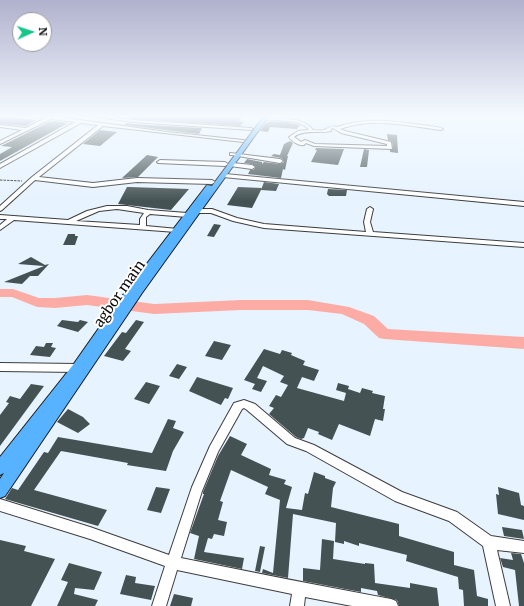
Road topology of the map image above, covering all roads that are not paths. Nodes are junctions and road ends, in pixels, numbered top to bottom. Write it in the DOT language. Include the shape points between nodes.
graph roads {
  1 [pos="36,144"];
  2 [pos="77,144"];
  3 [pos="241,144"];
  4 [pos="243,144"];
  5 [pos="351,144"];
  6 [pos="389,144"];
  7 [pos="236,154"];
  8 [pos="280,161"];
  9 [pos="160,162"];
  10 [pos="2,163"];
  11 [pos="228,165"];
  12 [pos="252,167"];
  13 [pos="225,176"];
  14 [pos="32,180"];
  15 [pos="212,182"];
  16 [pos="524,204"];
  17 [pos="0,209"];
  18 [pos="370,210"];
  19 [pos="199,211"];
  20 [pos="148,212"];
  21 [pos="187,215"];
  22 [pos="0,217"];
  23 [pos="12,218"];
  24 [pos="68,223"];
  25 [pos="0,228"];
  26 [pos="142,228"];
  27 [pos="176,230"];
  28 [pos="370,233"];
  29 [pos="524,245"];
  30 [pos="136,290"];
  31 [pos="121,310"];
  32 [pos="0,367"];
  33 [pos="78,368"];
  34 [pos="17,457"];
  35 [pos="0,468"];
  36 [pos="0,491"];
  37 [pos="0,505"];
  38 [pos="489,542"];
  39 [pos="524,548"];
  40 [pos="174,563"];
  41 [pos="300,588"];
  42 [pos="160,606"];
  43 [pos="298,606"];
  44 [pos="391,606"];
  45 [pos="503,606"];
  1 -- 10 [label="street"];
  2 -- 14 [label="street"];
  3 -- 7 [label="main road, agbor main"];
  4 -- 7 [label="main road, agbor main"];
  5 -- 6 [label="street" via="390,148"];
  7 -- 8 [label="street"];
  7 -- 11 [label="main road, agbor main"];
  9 -- 11 [label="street"];
  11 -- 12 [label="street"];
  11 -- 13 [label="main road, agbor main"];
  11 -- 15 [label="main road, agbor main"];
  13 -- 16 [label="street"];
  13 -- 19 [label="main road, agbor main"];
  14 -- 15 [label="street" via="94,185 137,180"];
  14 -- 17 [label="street"];
  15 -- 21 [label="main road, agbor main"];
  18 -- 28 [label="street" via="367,222"];
  19 -- 28 [label="street" via="212,211 235,220 264,226"];
  19 -- 30 [label="main road, agbor main"];
  20 -- 21 [label="street"];
  20 -- 24 [label="street" via="106,207 88,212"];
  20 -- 26 [label="street" via="143,217"];
  21 -- 27 [label="main road, agbor main"];
  22 -- 23 [label="street"];
  23 -- 24 [label="street"];
  23 -- 25 [label="street"];
  24 -- 26 [label="street"];
  26 -- 27 [label="street"];
  27 -- 30 [label="main road, agbor main"];
  28 -- 29 [label="street"];
  30 -- 31 [label="main road, agbor main"];
  31 -- 33 [label="main road, agbor main"];
  31 -- 34 [label="main road, agbor main"];
  32 -- 33 [label="street"];
  33 -- 34 [label="main road, agbor main"];
  34 -- 35 [label="main road, agbor main"];
  34 -- 36 [label="main road, agbor main"];
  37 -- 40 [label="street"];
  38 -- 39 [label="street"];
  38 -- 40 [label="street" via="453,516 399,497 310,448 291,441 244,404 238,406 214,450 196,491"];
  38 -- 45 [label="street"];
  40 -- 41 [label="street"];
  40 -- 42 [label="street"];
  41 -- 43 [label="street"];
  41 -- 44 [label="street"];
}
